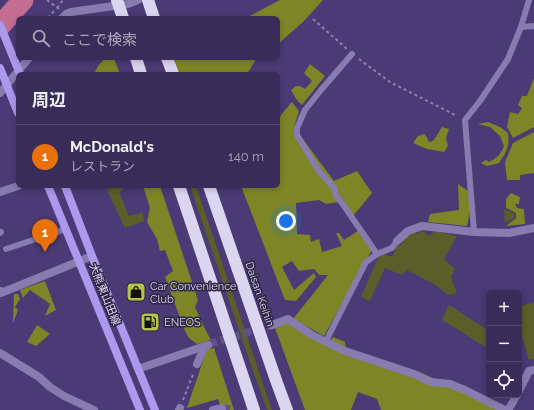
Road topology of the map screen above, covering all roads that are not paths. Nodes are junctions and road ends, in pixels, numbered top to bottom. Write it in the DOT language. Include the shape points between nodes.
graph roads {
  1 [pos="117,0"];
  2 [pos="138,0"];
  3 [pos="148,0"];
  4 [pos="529,0"];
  5 [pos="64,16"];
  6 [pos="122,16"];
  7 [pos="153,16"];
  8 [pos="0,25"];
  9 [pos="521,26"];
  10 [pos="534,26"];
  11 [pos="352,54"];
  12 [pos="28,60"];
  13 [pos="168,60"];
  14 [pos="0,69"];
  15 [pos="19,72"];
  16 [pos="171,72"];
  17 [pos="16,75"];
  18 [pos="7,85"];
  19 [pos="0,93"];
  20 [pos="16,108"];
  21 [pos="16,187"];
  22 [pos="49,188"];
  23 [pos="66,188"];
  24 [pos="180,188"];
  25 [pos="210,188"];
  26 [pos="0,192"];
  27 [pos="534,228"];
  28 [pos="66,229"];
  29 [pos="474,232"];
  30 [pos="397,241"];
  31 [pos="6,249"];
  32 [pos="377,254"];
  33 [pos="92,256"];
  34 [pos="80,261"];
  35 [pos="0,291"];
  36 [pos="272,325"];
  37 [pos="326,341"];
  38 [pos="0,352"];
  39 [pos="197,364"];
  40 [pos="138,369"];
  41 [pos="534,370"];
  42 [pos="522,386"];
  43 [pos="515,398"];
  44 [pos="222,408"];
  45 [pos="94,410"];
  46 [pos="140,410"];
  47 [pos="155,410"];
  48 [pos="213,410"];
  49 [pos="254,410"];
  50 [pos="287,410"];
  51 [pos="507,410"];
  1 -- 6 [label="highway, bridge"];
  2 -- 5 [label="street" via="128,4 72,12"];
  3 -- 7 [label="highway"];
  4 -- 9 [label="lane"];
  8 -- 15 [label="street"];
  9 -- 10 [label="lane"];
  9 -- 29 [label="lane" via="508,59 465,120"];
  11 -- 32 [label="lane" via="305,110 297,128 298,135 318,170 335,189 336,196"];
  12 -- 15 [label="street"];
  13 -- 16 [label="highway"];
  14 -- 18 [label="street"];
  17 -- 18 [label="street"];
  18 -- 19 [label="street"];
  18 -- 20 [label="street"];
  21 -- 26 [label="street"];
  22 -- 28 [label="street, 大熊東山田線"];
  23 -- 33 [label="street, 大熊東山田線"];
  24 -- 49 [label="highway"];
  25 -- 50 [label="highway, Daisan Keihin"];
  27 -- 29 [label="street" via="509,233"];
  28 -- 31 [label="lane"];
  28 -- 34 [label="street, 大熊東山田線"];
  29 -- 30 [label="street" via="422,226 408,231"];
  30 -- 32 [label="lane" via="392,248"];
  32 -- 37 [label="lane" via="366,262"];
  33 -- 34 [label="street"];
  33 -- 40 [label="street, 大熊東山田線"];
  34 -- 35 [label="street" via="1,293"];
  34 -- 46 [label="street, 大熊東山田線"];
  36 -- 37 [label="street" via="288,319"];
  37 -- 51 [label="street" via="345,351 431,382 450,384"];
  38 -- 45 [label="street" via="64,396"];
  39 -- 40 [label="street" via="207,345"];
  40 -- 47 [label="street, 大熊東山田線"];
  41 -- 42 [label="street" via="530,371"];
  43 -- 51 [label="street"];
  44 -- 48 [label="street"];
}
